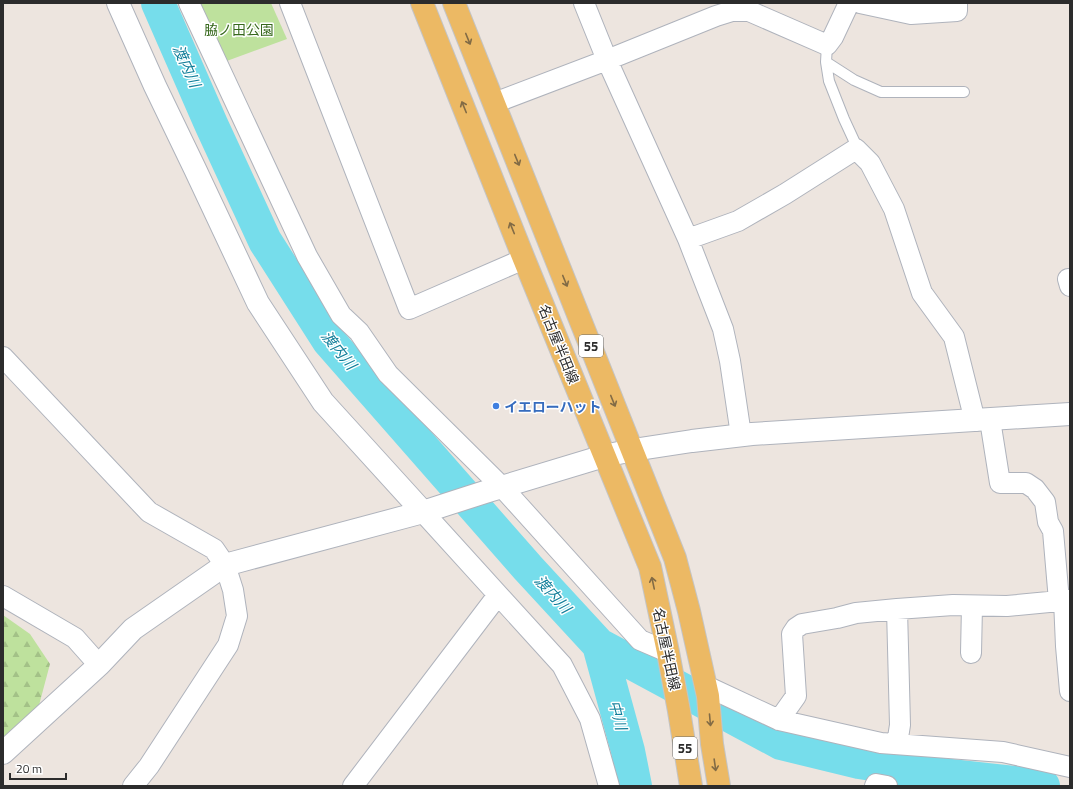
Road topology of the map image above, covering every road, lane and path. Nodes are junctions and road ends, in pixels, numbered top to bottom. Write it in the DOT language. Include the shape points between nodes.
graph roads {
  1 [pos="118,3"];
  2 [pos="188,3"];
  3 [pos="290,3"];
  4 [pos="422,3"];
  5 [pos="454,3"];
  6 [pos="584,3"];
  7 [pos="849,3"];
  8 [pos="860,3"];
  9 [pos="957,3"];
  10 [pos="714,9"];
  11 [pos="826,53"];
  12 [pos="607,60"];
  13 [pos="964,92"];
  14 [pos="494,103"];
  15 [pos="856,149"];
  16 [pos="688,239"];
  17 [pos="524,259"];
  18 [pos="3,357"];
  19 [pos="1070,414"];
  20 [pos="983,420"];
  21 [pos="740,435"];
  22 [pos="633,450"];
  23 [pos="604,456"];
  24 [pos="493,489"];
  25 [pos="430,510"];
  26 [pos="225,566"];
  27 [pos="498,595"];
  28 [pos="3,596"];
  29 [pos="1064,600"];
  30 [pos="972,606"];
  31 [pos="897,609"];
  32 [pos="668,652"];
  33 [pos="971,653"];
  34 [pos="99,665"];
  35 [pos="1070,690"];
  36 [pos="707,691"];
  37 [pos="779,720"];
  38 [pos="897,744"];
  39 [pos="3,753"];
  40 [pos="1070,768"];
  41 [pos="133,786"];
  42 [pos="352,786"];
  43 [pos="609,786"];
  44 [pos="691,786"];
  45 [pos="718,786"];
  46 [pos="875,786"];
  47 [pos="887,786"];
  1 -- 25 [label="street" via="258,303 323,402"];
  2 -- 24 [label="street" via="307,256 341,315 359,332 388,374"];
  3 -- 17 [label="street" via="409,309"];
  17 -- 4 [label="main road, 名古屋半田線 / 55, one-way"];
  5 -- 14 [label="main road, 名古屋半田線 / 55, one-way"];
  6 -- 12 [label="street"];
  7 -- 11 [label="street"];
  8 -- 9 [label="street" via="911,14 957,11"];
  10 -- 11 [label="street" via="749,11"];
  10 -- 12 [label="street"];
  11 -- 13 [label="lane" via="854,80 881,92"];
  11 -- 15 [label="lane" via="829,81"];
  12 -- 14 [label="street"];
  12 -- 16 [label="street"];
  14 -- 22 [label="main road, 名古屋半田線 / 55, one-way"];
  15 -- 16 [label="street" via="738,221"];
  15 -- 20 [label="street" via="870,163 894,209 922,293 954,338"];
  16 -- 21 [label="street" via="723,329"];
  17 -- 23 [label="main road, 名古屋半田線 / 55"];
  18 -- 26 [label="street" via="149,512 214,549"];
  19 -- 20 [label="street"];
  20 -- 21 [label="street"];
  20 -- 29 [label="street" via="1000,483 1026,483 1035,489 1045,502 1048,522 1053,531"];
  21 -- 22 [label="street"];
  22 -- 23 [label="street"];
  22 -- 36 [label="main road, 名古屋半田線 / 55" via="675,558"];
  23 -- 24 [label="street"];
  32 -- 23 [label="main road, 名古屋半田線 / 55, one-way" via="650,567"];
  24 -- 25 [label="street"];
  24 -- 32 [label="street" via="640,640"];
  25 -- 26 [label="street"];
  25 -- 27 [label="street"];
  26 -- 34 [label="street" via="133,629"];
  26 -- 41 [label="street" via="233,590 237,616 228,645 149,766"];
  27 -- 42 [label="street"];
  27 -- 43 [label="street" via="562,665 590,719"];
  28 -- 34 [label="street" via="75,638"];
  29 -- 30 [label="street" via="1007,606"];
  29 -- 35 [label="street"];
  30 -- 31 [label="street"];
  30 -- 33 [label="street"];
  31 -- 37 [label="street" via="856,613 802,624 796,628 792,634 796,696"];
  31 -- 38 [label="street" via="900,725"];
  32 -- 44 [label="main road, 名古屋半田線 / 55"];
  34 -- 39 [label="street"];
  36 -- 37 [label="street"];
  36 -- 45 [label="main road, 名古屋半田線 / 55, one-way"];
  37 -- 38 [label="street" via="881,743"];
  38 -- 40 [label="street" via="1003,752"];
  46 -- 47 [label="street"];
}
